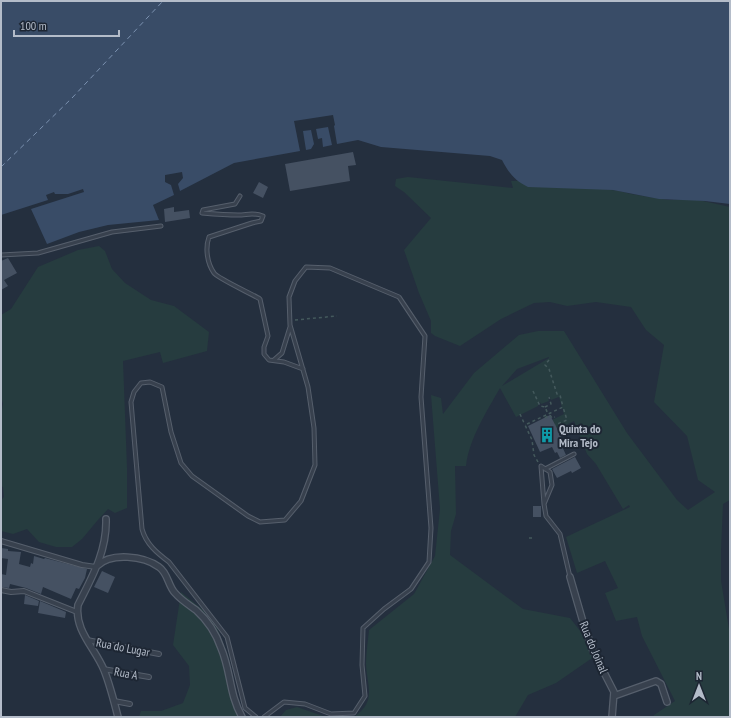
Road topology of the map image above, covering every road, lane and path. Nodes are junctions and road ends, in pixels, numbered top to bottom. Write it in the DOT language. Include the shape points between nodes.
graph roads {
  1 [pos="240,196"];
  2 [pos="161,226"];
  3 [pos="1,255"];
  4 [pos="337,316"];
  5 [pos="294,320"];
  6 [pos="290,325"];
  7 [pos="274,360"];
  8 [pos="549,360"];
  9 [pos="303,369"];
  10 [pos="533,391"];
  11 [pos="548,397"];
  12 [pos="545,407"];
  13 [pos="563,407"];
  14 [pos="554,412"];
  15 [pos="520,414"];
  16 [pos="548,414"];
  17 [pos="545,418"];
  18 [pos="525,425"];
  19 [pos="555,425"];
  20 [pos="574,454"];
  21 [pos="538,464"];
  22 [pos="545,469"];
  23 [pos="544,504"];
  24 [pos="106,519"];
  25 [pos="1,541"];
  26 [pos="96,567"];
  27 [pos="570,577"];
  28 [pos="1,590"];
  29 [pos="77,612"];
  30 [pos="87,640"];
  31 [pos="159,654"];
  32 [pos="103,668"];
  33 [pos="149,677"];
  34 [pos="614,696"];
  35 [pos="114,701"];
  36 [pos="667,702"];
  37 [pos="130,704"];
  38 [pos="118,717"];
  39 [pos="242,717"];
  40 [pos="256,717"];
  41 [pos="264,717"];
  42 [pos="612,717"];
  1 -- 7 [label="lane" via="235,204 203,210 202,213 255,213 263,216 261,221 209,237 206,244 207,256 214,274 260,299 268,336 264,354 269,360"];
  2 -- 3 [label="lane" via="97,235 38,253"];
  4 -- 5 [label="path"];
  6 -- 7 [label="lane" via="282,353"];
  6 -- 9 [label="lane"];
  6 -- 41 [label="lane" via="289,297 295,281 306,267 330,268 399,297 425,336 421,397 431,528 429,562 411,590 363,628 364,696 354,713 331,714 305,704 284,702"];
  7 -- 9 [label="lane"];
  8 -- 13 [label="path" via="545,366 549,369"];
  9 -- 40 [label="lane" via="314,428 316,465 301,501 286,520 260,522 192,476 181,463 171,432 162,387 150,382 141,383 134,392 131,402 144,538 169,562 227,637 245,708"];
  10 -- 12 [label="path" via="540,406"];
  11 -- 12 [label="path" via="551,404"];
  12 -- 16 [label="path"];
  13 -- 14 [label="path"];
  13 -- 19 [label="path" via="567,420"];
  14 -- 17 [label="path" via="556,417 552,418 550,415"];
  14 -- 18 [label="path"];
  15 -- 18 [label="path"];
  18 -- 21 [label="path"];
  20 -- 22 [label="lane"];
  22 -- 23 [label="lane" via="550,472 552,485"];
  22 -- 23 [label="lane" via="541,466"];
  23 -- 27 [label="lane" via="546,516 560,534"];
  24 -- 26 [label="street" via="105,543"];
  25 -- 26 [label="street"];
  26 -- 29 [label="street"];
  26 -- 39 [label="street" via="105,560 131,557 160,567 174,592 208,623 215,635 222,648 235,705"];
  27 -- 34 [label="street, Rua do Joinal" via="592,651"];
  28 -- 29 [label="street" via="24,591"];
  29 -- 30 [label="street"];
  30 -- 31 [label="street, Rua do Lugar"];
  30 -- 32 [label="street"];
  32 -- 33 [label="street, Rua A"];
  32 -- 35 [label="street"];
  34 -- 36 [label="street" via="656,681 661,684"];
  34 -- 42 [label="street, Rua do Joinal"];
  35 -- 37 [label="street"];
  35 -- 38 [label="street"];
}
